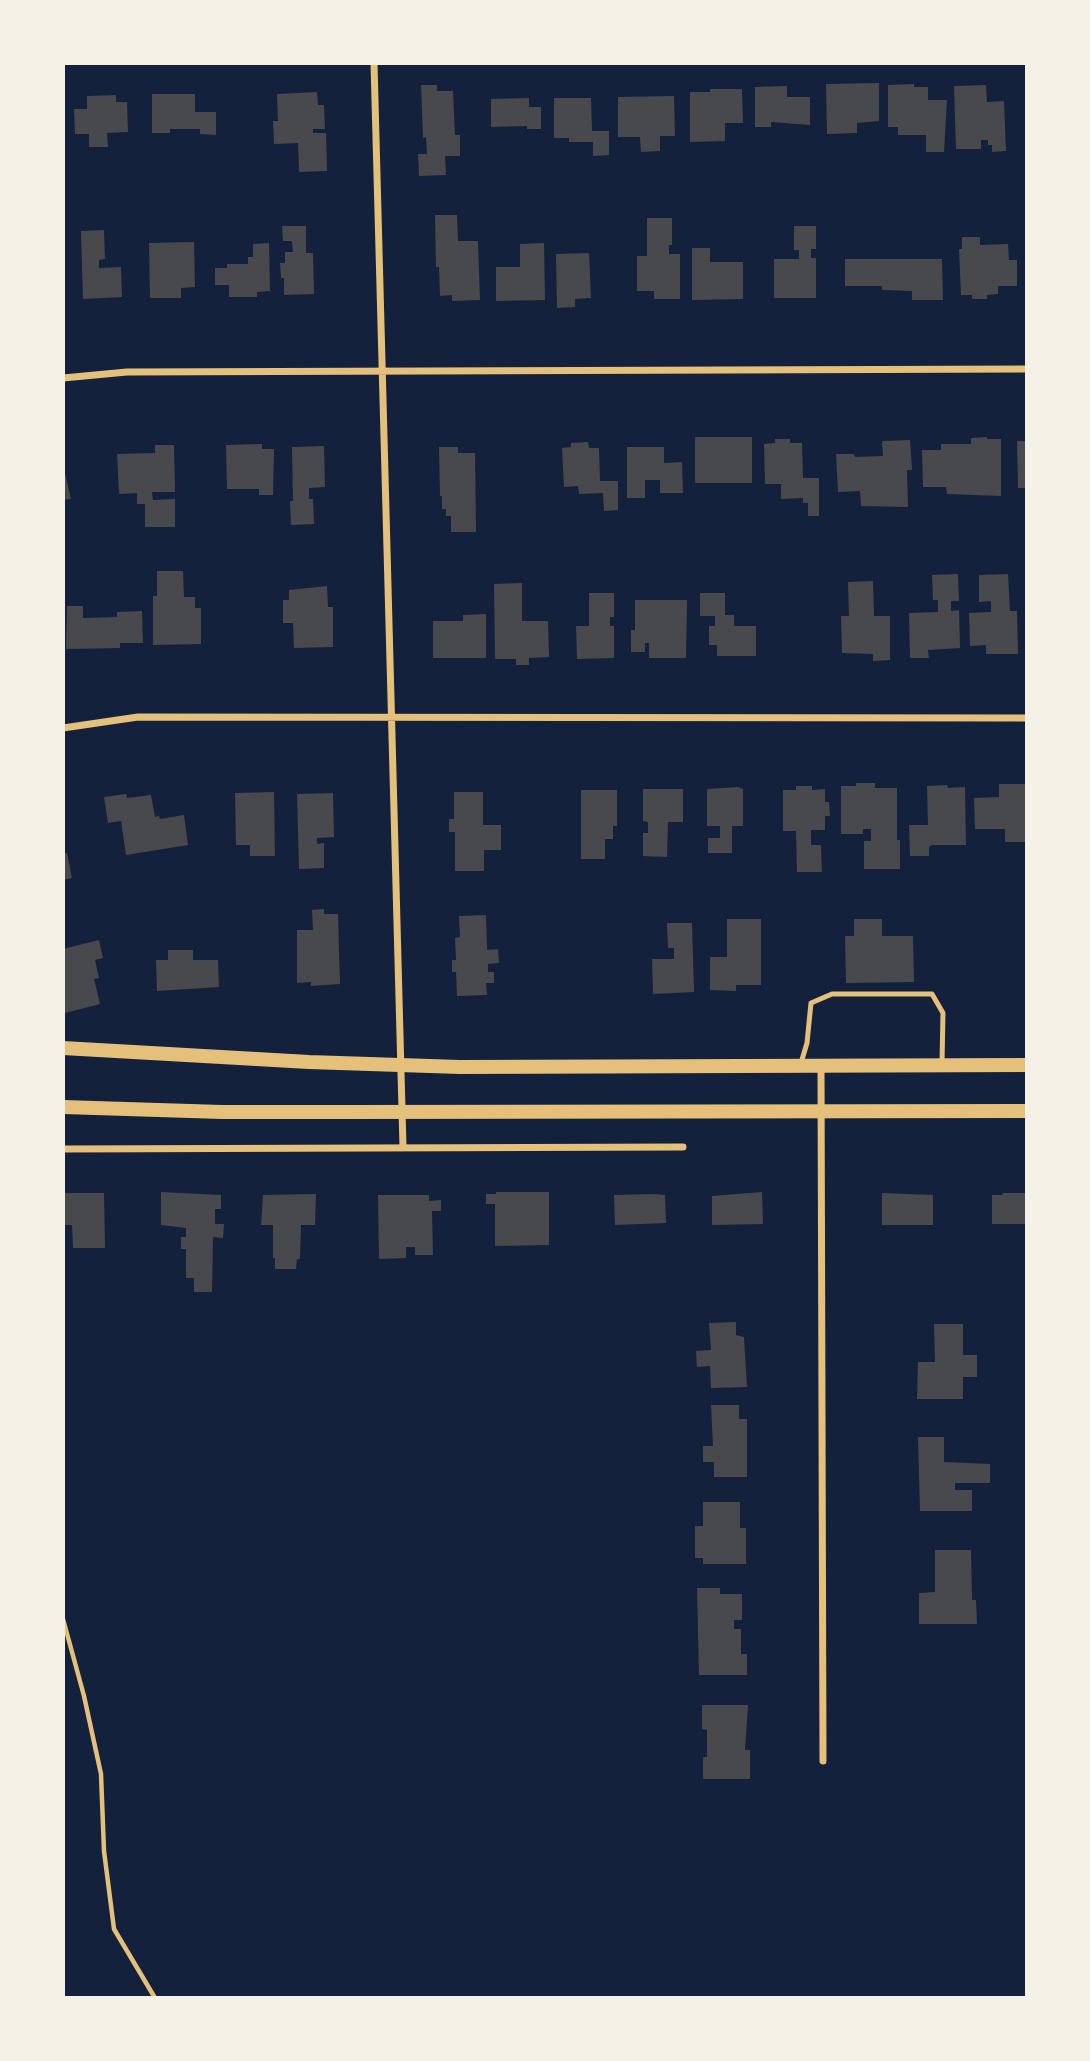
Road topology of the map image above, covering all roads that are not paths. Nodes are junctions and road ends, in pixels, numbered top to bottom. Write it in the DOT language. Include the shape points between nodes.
graph roads {
  1 [pos="374,63"];
  2 [pos="1027,369"];
  3 [pos="383,371"];
  4 [pos="63,378"];
  5 [pos="392,718"];
  6 [pos="1027,718"];
  7 [pos="63,728"];
  8 [pos="63,1048"];
  9 [pos="1027,1065"];
  10 [pos="401,1066"];
  11 [pos="800,1066"];
  12 [pos="821,1066"];
  13 [pos="942,1066"];
  14 [pos="63,1107"];
  15 [pos="821,1111"];
  16 [pos="1027,1111"];
  17 [pos="403,1112"];
  18 [pos="403,1147"];
  19 [pos="683,1147"];
  20 [pos="63,1149"];
  21 [pos="823,1761"];
  1 -- 3 [label="street"];
  2 -- 3 [label="street"];
  3 -- 4 [label="street" via="127,372"];
  3 -- 5 [label="street"];
  5 -- 6 [label="street"];
  5 -- 7 [label="street" via="138,717"];
  5 -- 10 [label="street"];
  8 -- 10 [label="main road"];
  9 -- 13 [label="main road"];
  10 -- 11 [label="main road"];
  10 -- 17 [label="street"];
  11 -- 12 [label="main road"];
  11 -- 13 [label="lane" via="811,1003 832,994 932,994 943,1013"];
  12 -- 13 [label="main road"];
  12 -- 15 [label="street"];
  14 -- 17 [label="main road"];
  15 -- 16 [label="main road"];
  15 -- 17 [label="main road"];
  15 -- 21 [label="street"];
  17 -- 18 [label="street"];
  18 -- 19 [label="street"];
  18 -- 20 [label="street"];
}
